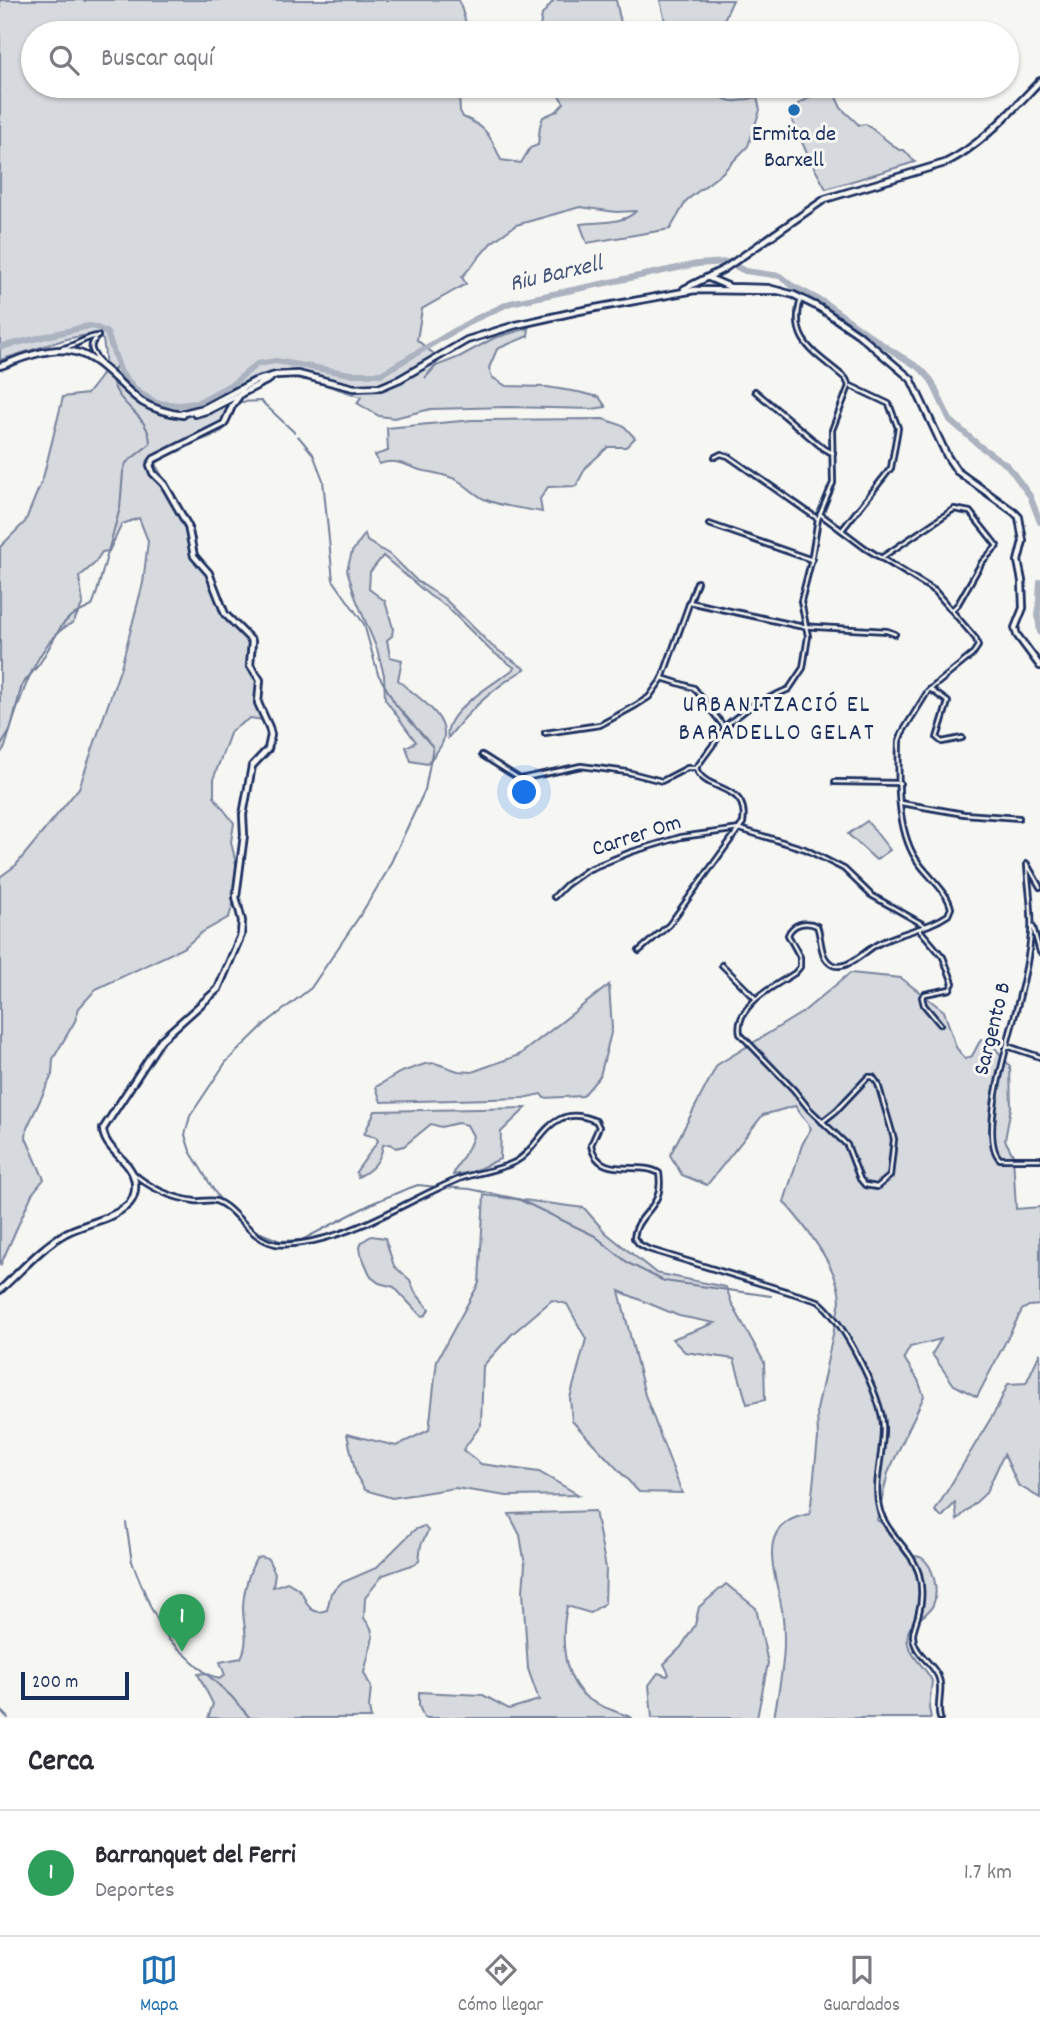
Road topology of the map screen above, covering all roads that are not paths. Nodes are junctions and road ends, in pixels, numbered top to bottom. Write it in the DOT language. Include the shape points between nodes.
graph roads {
  1 [pos="1040,81"];
  2 [pos="724,269"];
  3 [pos="709,278"];
  4 [pos="727,286"];
  5 [pos="781,291"];
  6 [pos="721,292"];
  7 [pos="667,295"];
  8 [pos="801,298"];
  9 [pos="89,337"];
  10 [pos="92,344"];
  11 [pos="54,351"];
  12 [pos="0,366"];
  13 [pos="102,366"];
  14 [pos="849,386"];
  15 [pos="240,391"];
  16 [pos="755,391"];
  17 [pos="228,404"];
  18 [pos="211,405"];
  19 [pos="180,414"];
  20 [pos="833,453"];
  21 [pos="715,457"];
  22 [pos="819,517"];
  23 [pos="709,524"];
  24 [pos="842,530"];
  25 [pos="881,558"];
  26 [pos="811,560"];
  27 [pos="696,582"];
  28 [pos="689,602"];
  29 [pos="952,610"];
  30 [pos="806,626"];
  31 [pos="895,634"];
  32 [pos="1040,666"];
  33 [pos="662,678"];
  34 [pos="930,689"];
  35 [pos="724,728"];
  36 [pos="545,733"];
  37 [pos="962,738"];
  38 [pos="482,755"];
  39 [pos="696,768"];
  40 [pos="835,782"];
  41 [pos="900,783"];
  42 [pos="901,803"];
  43 [pos="1018,818"];
  44 [pos="740,829"];
  45 [pos="1040,887"];
  46 [pos="554,897"];
  47 [pos="1031,924"];
  48 [pos="926,926"];
  49 [pos="919,929"];
  50 [pos="639,951"];
  51 [pos="1040,952"];
  52 [pos="722,965"];
  53 [pos="756,999"];
  54 [pos="940,1024"];
  55 [pos="1007,1046"];
  56 [pos="1040,1057"];
  57 [pos="822,1122"];
  58 [pos="1040,1159"];
  59 [pos="133,1173"];
  60 [pos="0,1290"];
  61 [pos="940,1718"];
  1 -- 2 [label="street" via="993,129 957,157 831,197"];
  2 -- 3 [label="street"];
  2 -- 4 [label="street" via="722,279"];
  3 -- 4 [label="street"];
  3 -- 6 [label="street" via="711,287"];
  3 -- 7 [label="street"];
  4 -- 5 [label="street"];
  5 -- 6 [label="street"];
  5 -- 8 [label="street"];
  6 -- 7 [label="street"];
  7 -- 15 [label="street" via="485,334 381,387 354,388 302,376 269,379"];
  8 -- 14 [label="street" via="796,322 800,336"];
  8 -- 32 [label="street" via="858,334 911,379 957,471 1018,517 1023,541 1018,561 1023,608 1014,628"];
  9 -- 10 [label="street"];
  9 -- 10 [label="street" via="99,336"];
  9 -- 11 [label="street"];
  10 -- 13 [label="street"];
  11 -- 12 [label="street"];
  11 -- 13 [label="street" via="78,352"];
  13 -- 19 [label="street" via="142,402"];
  14 -- 20 [label="street" via="832,430"];
  14 -- 24 [label="street" via="889,404 898,432 891,468"];
  15 -- 17 [label="street"];
  15 -- 18 [label="street"];
  16 -- 20 [label="street"];
  17 -- 18 [label="street"];
  17 -- 19 [label="street"];
  17 -- 59 [label="street" via="229,414 219,428 150,465 188,526 194,556 209,573 225,614 252,641 250,665 260,680 258,703 271,735 268,749 252,766 249,778 236,897 241,935 223,981 161,1040 103,1129 108,1144"];
  18 -- 19 [label="street"];
  20 -- 22 [label="street" via="833,483"];
  21 -- 22 [label="street" via="728,456"];
  22 -- 24 [label="street"];
  22 -- 26 [label="street"];
  23 -- 26 [label="street"];
  24 -- 25 [label="street"];
  25 -- 29 [label="street" via="929,587"];
  25 -- 29 [label="street" via="951,511 970,512 997,546"];
  26 -- 30 [label="street" via="801,601"];
  27 -- 28 [label="street"];
  28 -- 30 [label="street"];
  28 -- 33 [label="street"];
  29 -- 34 [label="street" via="978,646"];
  30 -- 31 [label="street"];
  30 -- 35 [label="street" via="807,651 797,680 780,695 745,710"];
  33 -- 35 [label="street" via="694,688"];
  33 -- 36 [label="street" via="645,700 607,722"];
  34 -- 37 [label="street" via="948,702 937,738 942,742"];
  34 -- 41 [label="street" via="900,737"];
  35 -- 39 [label="street"];
  38 -- 39 [label="street" via="520,779 581,766 660,781"];
  39 -- 44 [label="street" via="740,799 745,814"];
  40 -- 41 [label="street"];
  41 -- 42 [label="street"];
  42 -- 43 [label="street"];
  42 -- 48 [label="street" via="902,827 912,852 950,904 948,915"];
  44 -- 46 [label="street, Carrer Om" via="681,837 631,852 587,870"];
  44 -- 48 [label="street" via="804,849 844,869 871,895"];
  44 -- 50 [label="street" via="669,925"];
  45 -- 47 [label="street, Sargento B" via="1027,863"];
  47 -- 51 [label="street"];
  47 -- 55 [label="street, Sargento B"];
  48 -- 49 [label="street"];
  49 -- 53 [label="street" via="881,942 846,965 836,966 825,958 817,926 797,925 788,935 800,957 800,967"];
  49 -- 54 [label="street" via="943,957 953,983 950,989 922,998"];
  52 -- 53 [label="street"];
  53 -- 57 [label="street" via="741,1017 740,1034"];
  55 -- 56 [label="street"];
  55 -- 58 [label="street, Sargento B" via="995,1093 993,1151 1004,1160"];
  57 -- 57 [label="street" via="868,1076 873,1077 894,1139 890,1176 877,1187 865,1185 847,1145"];
  59 -- 60 [label="street" via="134,1195 124,1209 51,1243"];
  59 -- 61 [label="street" via="160,1192 215,1201 256,1235 276,1244 300,1244 349,1232 462,1178 516,1161 531,1151 558,1119 576,1115 596,1121 599,1127 591,1145 598,1159 617,1168 659,1173 657,1200 635,1231 639,1244 818,1301 851,1342 884,1423 878,1503 919,1576 922,1596 914,1641 938,1676"];
}
